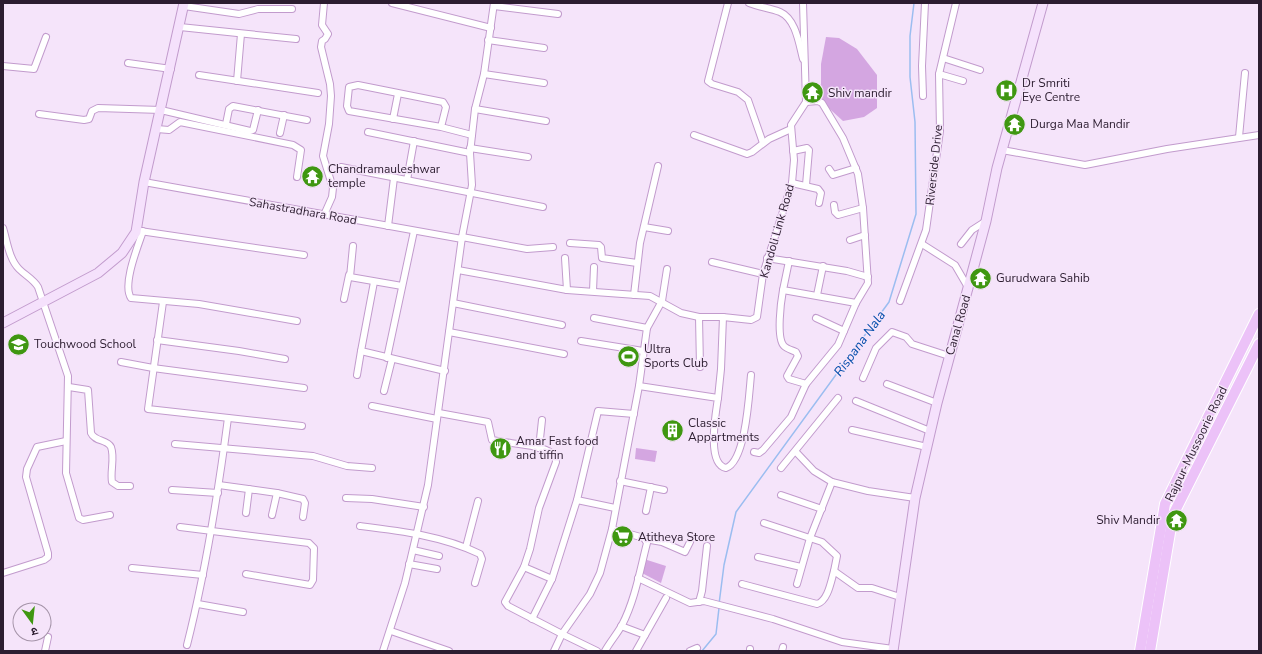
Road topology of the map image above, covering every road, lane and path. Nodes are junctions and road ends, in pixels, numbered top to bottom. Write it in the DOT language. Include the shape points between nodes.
graph roads {
  1 [pos="324,3"];
  2 [pos="392,3"];
  3 [pos="728,3"];
  4 [pos="749,3"];
  5 [pos="803,3"];
  6 [pos="925,3"];
  7 [pos="956,3"];
  8 [pos="1043,3"];
  9 [pos="184,4"];
  10 [pos="494,4"];
  11 [pos="292,9"];
  12 [pos="558,14"];
  13 [pos="180,27"];
  14 [pos="491,28"];
  15 [pos="241,34"];
  16 [pos="46,38"];
  17 [pos="296,39"];
  18 [pos="488,40"];
  19 [pos="544,48"];
  20 [pos="943,58"];
  21 [pos="128,63"];
  22 [pos="3,66"];
  23 [pos="805,68"];
  24 [pos="171,69"];
  25 [pos="980,70"];
  26 [pos="1245,73"];
  27 [pos="484,74"];
  28 [pos="939,74"];
  29 [pos="199,75"];
  30 [pos="963,80"];
  31 [pos="237,81"];
  32 [pos="544,83"];
  33 [pos="318,94"];
  34 [pos="398,94"];
  35 [pos="923,96"];
  36 [pos="806,102"];
  37 [pos="475,109"];
  38 [pos="161,110"];
  39 [pos="258,110"];
  40 [pos="39,114"];
  41 [pos="284,115"];
  42 [pos="393,119"];
  43 [pos="307,120"];
  44 [pos="546,121"];
  45 [pos="226,124"];
  46 [pos="441,127"];
  47 [pos="157,129"];
  48 [pos="791,129"];
  49 [pos="368,132"];
  50 [pos="280,133"];
  51 [pos="472,135"];
  52 [pos="694,135"];
  53 [pos="1259,135"];
  54 [pos="1240,137"];
  55 [pos="414,141"];
  56 [pos="763,143"];
  57 [pos="470,150"];
  58 [pos="1002,150"];
  59 [pos="793,151"];
  60 [pos="528,157"];
  61 [pos="658,166"];
  62 [pos="342,167"];
  63 [pos="856,168"];
  64 [pos="830,169"];
  65 [pos="297,177"];
  66 [pos="394,178"];
  67 [pos="406,180"];
  68 [pos="144,182"];
  69 [pos="792,183"];
  70 [pos="806,185"];
  71 [pos="470,194"];
  72 [pos="819,203"];
  73 [pos="834,205"];
  74 [pos="544,207"];
  75 [pos="863,208"];
  76 [pos="324,215"];
  77 [pos="986,221"];
  78 [pos="388,226"];
  79 [pos="644,227"];
  80 [pos="3,228"];
  81 [pos="139,231"];
  82 [pos="414,231"];
  83 [pos="668,231"];
  84 [pos="865,235"];
  85 [pos="462,238"];
  86 [pos="850,240"];
  87 [pos="570,243"];
  88 [pos="922,244"];
  89 [pos="961,244"];
  90 [pos="353,246"];
  91 [pos="552,248"];
  92 [pos="304,255"];
  93 [pos="565,258"];
  94 [pos="767,258"];
  95 [pos="789,261"];
  96 [pos="712,262"];
  97 [pos="637,263"];
  98 [pos="823,266"];
  99 [pos="594,267"];
  100 [pos="667,269"];
  101 [pos="458,270"];
  102 [pos="763,274"];
  103 [pos="349,275"];
  104 [pos="868,277"];
  105 [pos="374,282"];
  106 [pos="402,286"];
  107 [pos="969,289"];
  108 [pos="567,290"];
  109 [pos="783,290"];
  110 [pos="594,291"];
  111 [pos="634,295"];
  112 [pos="817,295"];
  113 [pos="344,299"];
  114 [pos="662,301"];
  115 [pos="900,301"];
  116 [pos="43,302"];
  117 [pos="163,302"];
  118 [pos="453,303"];
  119 [pos="856,303"];
  120 [pos="1259,314"];
  121 [pos="699,317"];
  122 [pos="723,317"];
  123 [pos="594,318"];
  124 [pos="816,318"];
  125 [pos="297,321"];
  126 [pos="3,323"];
  127 [pos="562,325"];
  128 [pos="647,328"];
  129 [pos="844,331"];
  130 [pos="449,332"];
  131 [pos="157,340"];
  132 [pos="581,341"];
  133 [pos="1259,344"];
  134 [pos="361,351"];
  135 [pos="643,351"];
  136 [pos="564,354"];
  137 [pos="949,356"];
  138 [pos="390,359"];
  139 [pos="285,360"];
  140 [pos="122,362"];
  141 [pos="700,367"];
  142 [pos="153,368"];
  143 [pos="445,371"];
  144 [pos="357,375"];
  145 [pos="751,375"];
  146 [pos="863,378"];
  147 [pos="806,384"];
  148 [pos="887,384"];
  149 [pos="639,386"];
  150 [pos="69,387"];
  151 [pos="304,388"];
  152 [pos="384,391"];
  153 [pos="718,398"];
  154 [pos="838,398"];
  155 [pos="856,401"];
  156 [pos="936,403"];
  157 [pos="372,406"];
  158 [pos="634,414"];
  159 [pos="438,416"];
  160 [pos="228,418"];
  161 [pos="542,420"];
  162 [pos="302,426"];
  163 [pos="852,430"];
  164 [pos="930,431"];
  165 [pos="66,441"];
  166 [pos="175,444"];
  167 [pos="927,447"];
  168 [pos="224,448"];
  169 [pos="539,448"];
  170 [pos="754,452"];
  171 [pos="796,452"];
  172 [pos="372,468"];
  173 [pos="781,468"];
  174 [pos="620,481"];
  175 [pos="832,482"];
  176 [pos="218,485"];
  177 [pos="130,486"];
  178 [pos="651,487"];
  179 [pos="249,489"];
  180 [pos="172,490"];
  181 [pos="664,490"];
  182 [pos="218,493"];
  183 [pos="277,493"];
  184 [pos="781,495"];
  185 [pos="346,498"];
  186 [pos="914,498"];
  187 [pos="577,500"];
  188 [pos="478,501"];
  189 [pos="424,507"];
  190 [pos="615,508"];
  191 [pos="822,509"];
  192 [pos="646,511"];
  193 [pos="246,513"];
  194 [pos="110,515"];
  195 [pos="272,515"];
  196 [pos="303,517"];
  197 [pos="764,523"];
  198 [pos="360,526"];
  199 [pos="180,527"];
  200 [pos="612,529"];
  201 [pos="211,530"];
  202 [pos="417,534"];
  203 [pos="646,538"];
  204 [pos="810,538"];
  205 [pos="690,542"];
  206 [pos="706,546"];
  207 [pos="466,547"];
  208 [pos="413,550"];
  209 [pos="439,556"];
  210 [pos="758,557"];
  211 [pos="409,564"];
  212 [pos="524,567"];
  213 [pos="801,567"];
  214 [pos="132,568"];
  215 [pos="437,568"];
  216 [pos="834,571"];
  217 [pos="3,573"];
  218 [pos="246,574"];
  219 [pos="203,576"];
  220 [pos="638,578"];
  221 [pos="552,579"];
  222 [pos="475,582"];
  223 [pos="742,584"];
  224 [pos="797,584"];
  225 [pos="900,597"];
  226 [pos="666,598"];
  227 [pos="702,602"];
  228 [pos="198,604"];
  229 [pos="243,612"];
  230 [pos="532,619"];
  231 [pos="621,626"];
  232 [pos="391,632"];
  233 [pos="562,634"];
  234 [pos="645,635"];
  235 [pos="188,645"];
  236 [pos="697,648"];
  237 [pos="893,650"];
  238 [pos="383,651"];
  239 [pos="449,651"];
  240 [pos="554,651"];
  241 [pos="597,651"];
  242 [pos="605,651"];
  243 [pos="636,651"];
  244 [pos="690,651"];
  245 [pos="1140,651"];
  246 [pos="1150,651"];
  1 -- 76 [label="street" via="322,25 328,34 321,47 332,96 329,124 322,149 333,188 332,198"];
  2 -- 14 [label="street"];
  3 -- 56 [label="street" via="708,81 738,92 748,100"];
  4 -- 23 [label="street" via="787,16 795,32"];
  5 -- 23 [label="street"];
  6 -- 35 [label="street"];
  7 -- 20 [label="street, Riverside Drive"];
  8 -- 58 [label="street, Canal Road"];
  9 -- 11 [label="street" via="232,14 261,8"];
  9 -- 13 [label="street"];
  10 -- 12 [label="street"];
  10 -- 14 [label="street"];
  13 -- 15 [label="street"];
  13 -- 24 [label="street"];
  14 -- 18 [label="street"];
  15 -- 17 [label="street"];
  15 -- 31 [label="street"];
  16 -- 22 [label="street" via="34,69"];
  18 -- 19 [label="street"];
  18 -- 27 [label="street"];
  20 -- 25 [label="street"];
  20 -- 28 [label="street, Riverside Drive"];
  21 -- 24 [label="street"];
  23 -- 36 [label="street"];
  24 -- 38 [label="street"];
  26 -- 54 [label="street"];
  27 -- 32 [label="street"];
  27 -- 37 [label="street"];
  28 -- 30 [label="street"];
  28 -- 88 [label="street, Riverside Drive" via="939,138"];
  29 -- 31 [label="street"];
  31 -- 33 [label="street"];
  34 -- 42 [label="street"];
  34 -- 42 [label="street" via="358,85 349,87 346,106 349,111"];
  34 -- 46 [label="street" via="443,102 446,108"];
  36 -- 48 [label="street" via="793,120"];
  36 -- 63 [label="street" via="818,101 824,105"];
  37 -- 44 [label="street"];
  37 -- 51 [label="street"];
  38 -- 40 [label="street" via="98,108 92,111 89,119 84,120"];
  38 -- 45 [label="street"];
  38 -- 47 [label="street"];
  39 -- 41 [label="street"];
  39 -- 45 [label="street" via="231,107"];
  39 -- 45 [label="street" via="252,130"];
  41 -- 43 [label="street"];
  41 -- 50 [label="street"];
  42 -- 46 [label="street"];
  46 -- 51 [label="street"];
  47 -- 65 [label="street" via="169,130 180,122 293,145 301,150"];
  47 -- 68 [label="street"];
  48 -- 56 [label="street"];
  48 -- 59 [label="street, Kandoli Link Road"];
  49 -- 55 [label="street"];
  51 -- 57 [label="street"];
  52 -- 56 [label="street" via="747,154"];
  53 -- 54 [label="street"];
  54 -- 58 [label="street" via="1085,165"];
  55 -- 57 [label="street"];
  55 -- 67 [label="street"];
  57 -- 60 [label="street"];
  57 -- 71 [label="street"];
  58 -- 77 [label="street, Canal Road"];
  59 -- 69 [label="street, Kandoli Link Road"];
  59 -- 70 [label="street" via="807,148 809,150"];
  61 -- 79 [label="street"];
  62 -- 66 [label="street"];
  63 -- 64 [label="street" via="833,175"];
  63 -- 75 [label="street"];
  66 -- 67 [label="street"];
  66 -- 78 [label="street"];
  67 -- 71 [label="street"];
  68 -- 76 [label="street, Sahastradhara Road"];
  68 -- 81 [label="street"];
  69 -- 70 [label="street"];
  69 -- 94 [label="street, Kandoli Link Road"];
  70 -- 72 [label="street" via="820,191"];
  71 -- 74 [label="street"];
  71 -- 85 [label="street"];
  73 -- 75 [label="street" via="838,215"];
  75 -- 84 [label="street"];
  76 -- 78 [label="street, Sahastradhara Road"];
  77 -- 89 [label="street" via="974,228"];
  77 -- 107 [label="street, Canal Road"];
  78 -- 82 [label="street, Sahastradhara Road"];
  79 -- 83 [label="street"];
  79 -- 97 [label="street"];
  80 -- 116 [label="street" via="10,253 19,269 33,280"];
  81 -- 92 [label="street"];
  81 -- 116 [label="street" via="122,254 98,273"];
  81 -- 117 [label="street" via="128,293 131,298"];
  82 -- 85 [label="street, Sahastradhara Road"];
  82 -- 106 [label="street"];
  84 -- 86 [label="street"];
  84 -- 104 [label="street"];
  85 -- 91 [label="street, Sahastradhara Road" via="528,249"];
  85 -- 101 [label="street"];
  87 -- 97 [label="street" via="599,245 602,258"];
  88 -- 107 [label="street" via="955,265"];
  88 -- 115 [label="street, Riverside Drive"];
  90 -- 103 [label="street"];
  93 -- 108 [label="street"];
  94 -- 95 [label="street"];
  94 -- 102 [label="street, Kandoli Link Road"];
  95 -- 98 [label="street"];
  95 -- 109 [label="street"];
  96 -- 102 [label="street"];
  97 -- 111 [label="street"];
  98 -- 104 [label="street"];
  98 -- 112 [label="street"];
  99 -- 110 [label="street"];
  100 -- 114 [label="street"];
  101 -- 108 [label="street"];
  101 -- 118 [label="street"];
  102 -- 122 [label="street, Kandoli Link Road" via="758,314 755,319"];
  103 -- 105 [label="street"];
  103 -- 113 [label="street"];
  104 -- 119 [label="street" via="868,283"];
  105 -- 106 [label="street"];
  105 -- 134 [label="street"];
  106 -- 138 [label="street"];
  107 -- 137 [label="street, Canal Road"];
  108 -- 110 [label="street"];
  109 -- 112 [label="street"];
  109 -- 147 [label="street" via="779,318 782,342 798,356 787,376"];
  110 -- 111 [label="street"];
  111 -- 114 [label="street" via="654,297"];
  112 -- 119 [label="street"];
  114 -- 121 [label="street" via="681,313"];
  114 -- 128 [label="street"];
  116 -- 126 [label="street"];
  116 -- 150 [label="street" via="65,364"];
  117 -- 125 [label="street" via="213,306"];
  117 -- 131 [label="street"];
  118 -- 127 [label="street"];
  118 -- 130 [label="street"];
  119 -- 129 [label="street"];
  120 -- 245 [label="main road, Rajpur-Mussoorie Road" via="1165,504"];
  121 -- 122 [label="street"];
  121 -- 141 [label="street"];
  122 -- 153 [label="street"];
  123 -- 128 [label="street"];
  124 -- 129 [label="street"];
  128 -- 135 [label="street"];
  129 -- 147 [label="street" via="835,350"];
  130 -- 136 [label="street"];
  130 -- 143 [label="street"];
  131 -- 139 [label="street"];
  131 -- 142 [label="street"];
  132 -- 135 [label="street"];
  133 -- 246 [label="main road, Rajpur-Mussoorie Road" via="1173,515"];
  134 -- 138 [label="street"];
  134 -- 144 [label="street"];
  135 -- 149 [label="street"];
  137 -- 146 [label="street" via="912,344 906,337 892,332 876,348"];
  137 -- 156 [label="street, Canal Road"];
  138 -- 143 [label="street"];
  138 -- 152 [label="street"];
  140 -- 142 [label="street"];
  142 -- 151 [label="street"];
  142 -- 160 [label="street" via="147,407 149,409"];
  143 -- 159 [label="street"];
  145 -- 153 [label="street" via="746,433 728,468 721,465 713,440"];
  147 -- 170 [label="street" via="791,417 763,450 759,453"];
  148 -- 156 [label="street"];
  149 -- 153 [label="street"];
  149 -- 158 [label="street"];
  150 -- 165 [label="street"];
  150 -- 177 [label="street" via="88,390 91,433 94,438 106,442 111,448 112,482 118,486"];
  154 -- 171 [label="street"];
  155 -- 164 [label="street"];
  156 -- 164 [label="street, Canal Road"];
  157 -- 159 [label="street"];
  158 -- 174 [label="street"];
  158 -- 187 [label="street" via="598,411"];
  159 -- 169 [label="street" via="488,422 494,441"];
  159 -- 189 [label="street"];
  160 -- 162 [label="street"];
  160 -- 168 [label="street"];
  161 -- 169 [label="street"];
  163 -- 167 [label="street"];
  164 -- 167 [label="street, Canal Road"];
  165 -- 194 [label="street" via="66,478 79,518 83,520"];
  165 -- 217 [label="street" via="37,447 26,475 29,494 48,557"];
  166 -- 168 [label="street"];
  167 -- 186 [label="street, Canal Road"];
  168 -- 172 [label="street" via="313,456 347,466"];
  168 -- 176 [label="street"];
  169 -- 212 [label="street" via="553,454 556,462 539,508 533,540"];
  171 -- 173 [label="street"];
  171 -- 175 [label="street" via="814,470"];
  174 -- 178 [label="street"];
  174 -- 190 [label="street"];
  175 -- 186 [label="street"];
  175 -- 191 [label="street"];
  176 -- 179 [label="street"];
  176 -- 182 [label="street"];
  178 -- 181 [label="street"];
  178 -- 192 [label="street"];
  179 -- 183 [label="street"];
  179 -- 193 [label="street"];
  180 -- 182 [label="street"];
  182 -- 201 [label="street"];
  183 -- 195 [label="street"];
  183 -- 196 [label="street" via="304,500"];
  184 -- 191 [label="street"];
  185 -- 189 [label="street"];
  186 -- 225 [label="street, Canal Road"];
  187 -- 190 [label="street"];
  187 -- 221 [label="street"];
  188 -- 207 [label="street"];
  189 -- 202 [label="street"];
  190 -- 200 [label="street"];
  191 -- 204 [label="street"];
  197 -- 204 [label="street"];
  198 -- 202 [label="street"];
  199 -- 201 [label="street"];
  200 -- 203 [label="street"];
  200 -- 233 [label="street" via="595,585"];
  201 -- 218 [label="street" via="309,542 314,548 311,584"];
  201 -- 219 [label="street"];
  202 -- 207 [label="street"];
  202 -- 208 [label="street"];
  203 -- 205 [label="street" via="685,552"];
  203 -- 220 [label="street"];
  204 -- 213 [label="street"];
  204 -- 216 [label="street" via="822,542 836,554"];
  206 -- 227 [label="street"];
  207 -- 222 [label="street" via="481,556"];
  208 -- 209 [label="street"];
  208 -- 211 [label="street"];
  210 -- 213 [label="street"];
  211 -- 215 [label="street"];
  211 -- 232 [label="street"];
  212 -- 221 [label="street"];
  212 -- 230 [label="street" via="505,602"];
  213 -- 224 [label="street"];
  214 -- 219 [label="street"];
  216 -- 223 [label="street" via="825,598 820,603"];
  216 -- 225 [label="street" via="858,588 872,588"];
  219 -- 228 [label="street"];
  220 -- 227 [label="street" via="688,603"];
  220 -- 231 [label="street"];
  221 -- 230 [label="street"];
  225 -- 237 [label="street, Canal Road"];
  226 -- 234 [label="street"];
  227 -- 237 [label="street" via="773,619 842,642"];
  228 -- 229 [label="street"];
  228 -- 235 [label="street"];
  230 -- 233 [label="street"];
  231 -- 234 [label="street"];
  231 -- 242 [label="street"];
  232 -- 238 [label="street"];
  232 -- 239 [label="street"];
  233 -- 240 [label="street"];
  233 -- 241 [label="street"];
  234 -- 243 [label="street"];
  236 -- 244 [label="street"];
}
